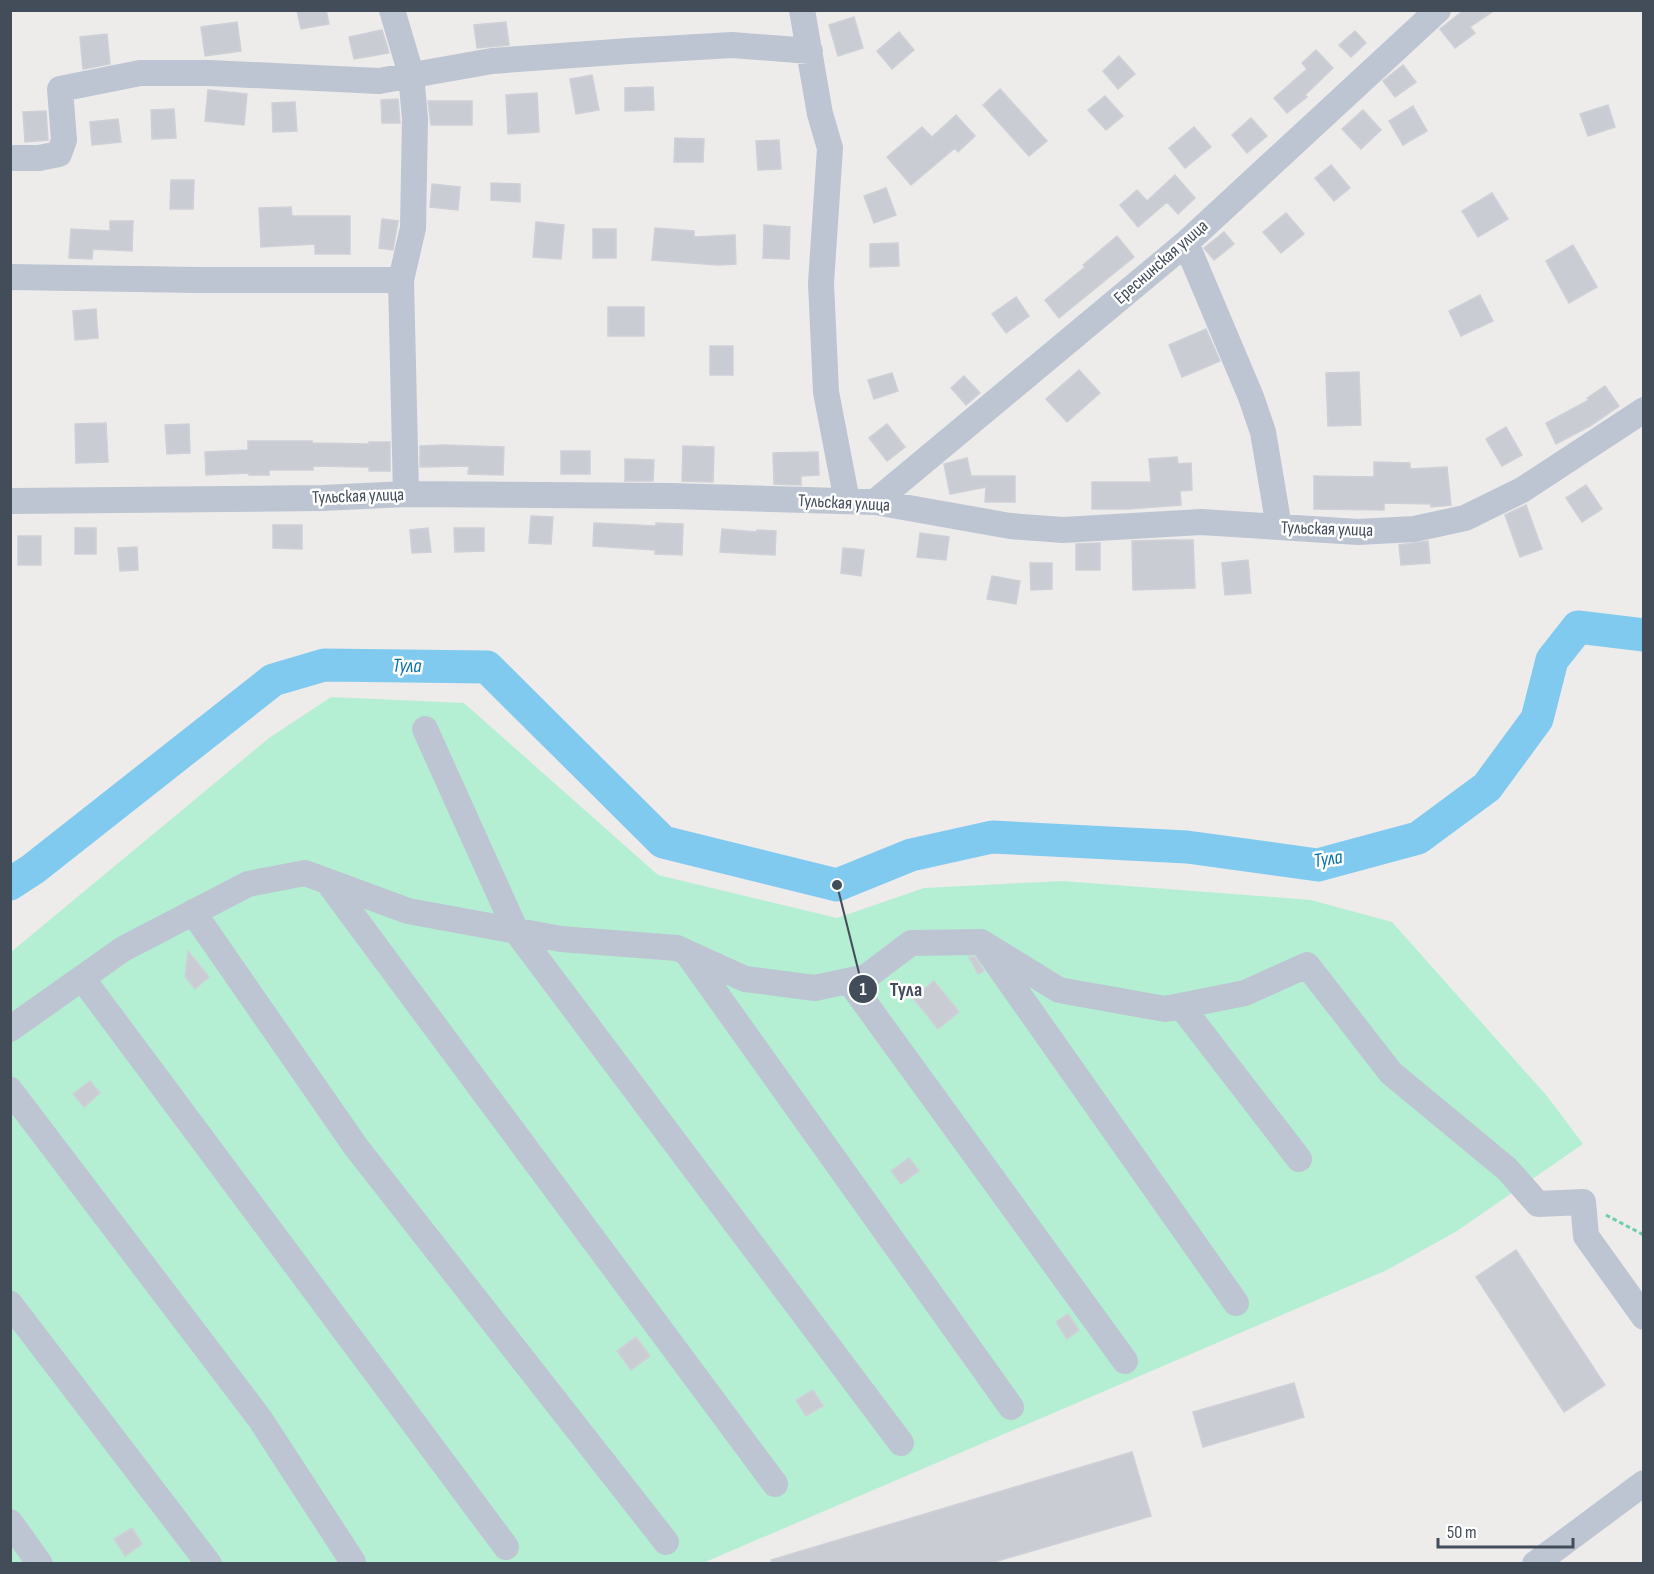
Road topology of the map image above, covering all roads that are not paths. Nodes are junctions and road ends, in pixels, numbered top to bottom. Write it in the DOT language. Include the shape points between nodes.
graph roads {
  1 [pos="392,10"];
  2 [pos="802,10"];
  3 [pos="1438,10"];
  4 [pos="810,51"];
  5 [pos="411,74"];
  6 [pos="10,158"];
  7 [pos="1186,243"];
  8 [pos="10,277"];
  9 [pos="401,279"];
  10 [pos="1644,410"];
  11 [pos="406,494"];
  12 [pos="10,501"];
  13 [pos="847,501"];
  14 [pos="875,502"];
  15 [pos="1279,527"];
  16 [pos="425,729"];
  17 [pos="327,881"];
  18 [pos="193,912"];
  19 [pos="516,931"];
  20 [pos="981,942"];
  21 [pos="686,952"];
  22 [pos="82,978"];
  23 [pos="849,981"];
  24 [pos="1181,1006"];
  25 [pos="10,1029"];
  26 [pos="10,1090"];
  27 [pos="1299,1159"];
  28 [pos="10,1304"];
  29 [pos="1236,1304"];
  30 [pos="1644,1317"];
  31 [pos="1125,1361"];
  32 [pos="1011,1407"];
  33 [pos="901,1443"];
  34 [pos="1644,1483"];
  35 [pos="775,1484"];
  36 [pos="10,1522"];
  37 [pos="666,1542"];
  38 [pos="506,1547"];
  39 [pos="353,1562"];
  40 [pos="40,1563"];
  41 [pos="209,1563"];
  42 [pos="1535,1563"];
  1 -- 5 [label="street"];
  2 -- 4 [label="street"];
  3 -- 7 [label="street, Ереснинская улица"];
  4 -- 5 [label="street" via="732,45 492,61"];
  4 -- 13 [label="street" via="830,148 822,294 826,392"];
  5 -- 6 [label="street" via="379,81 140,73 60,89 64,140 59,154"];
  5 -- 9 [label="street" via="413,228"];
  7 -- 14 [label="street, Ереснинская улица"];
  7 -- 15 [label="street" via="1263,432"];
  8 -- 9 [label="street"];
  9 -- 11 [label="street"];
  10 -- 15 [label="street, Тульская улица" via="1522,490 1465,518 1414,529 1358,532"];
  11 -- 12 [label="street, Тульская улица"];
  11 -- 13 [label="street, Тульская улица"];
  13 -- 14 [label="street, Тульская улица"];
  14 -- 15 [label="street, Тульская улица" via="1010,526 1063,530 1201,522"];
  16 -- 19 [label="street"];
  17 -- 18 [label="street" via="305,873 248,884"];
  17 -- 19 [label="street" via="408,912"];
  17 -- 35 [label="street"];
  18 -- 22 [label="street" via="123,949"];
  18 -- 37 [label="street" via="356,1147"];
  19 -- 21 [label="street"];
  19 -- 33 [label="street"];
  20 -- 23 [label="street" via="911,943 866,977"];
  20 -- 24 [label="street" via="1059,990 1165,1009"];
  20 -- 29 [label="street"];
  21 -- 23 [label="street" via="745,979 815,988"];
  21 -- 32 [label="street"];
  22 -- 25 [label="street"];
  22 -- 38 [label="street"];
  23 -- 31 [label="street"];
  24 -- 27 [label="street"];
  24 -- 30 [label="street" via="1245,993 1307,965 1391,1072 1507,1169 1538,1204 1583,1202 1586,1236"];
  26 -- 39 [label="street" via="260,1419"];
  28 -- 41 [label="street"];
  34 -- 42 [label="street"];
  36 -- 40 [label="street"];
}
